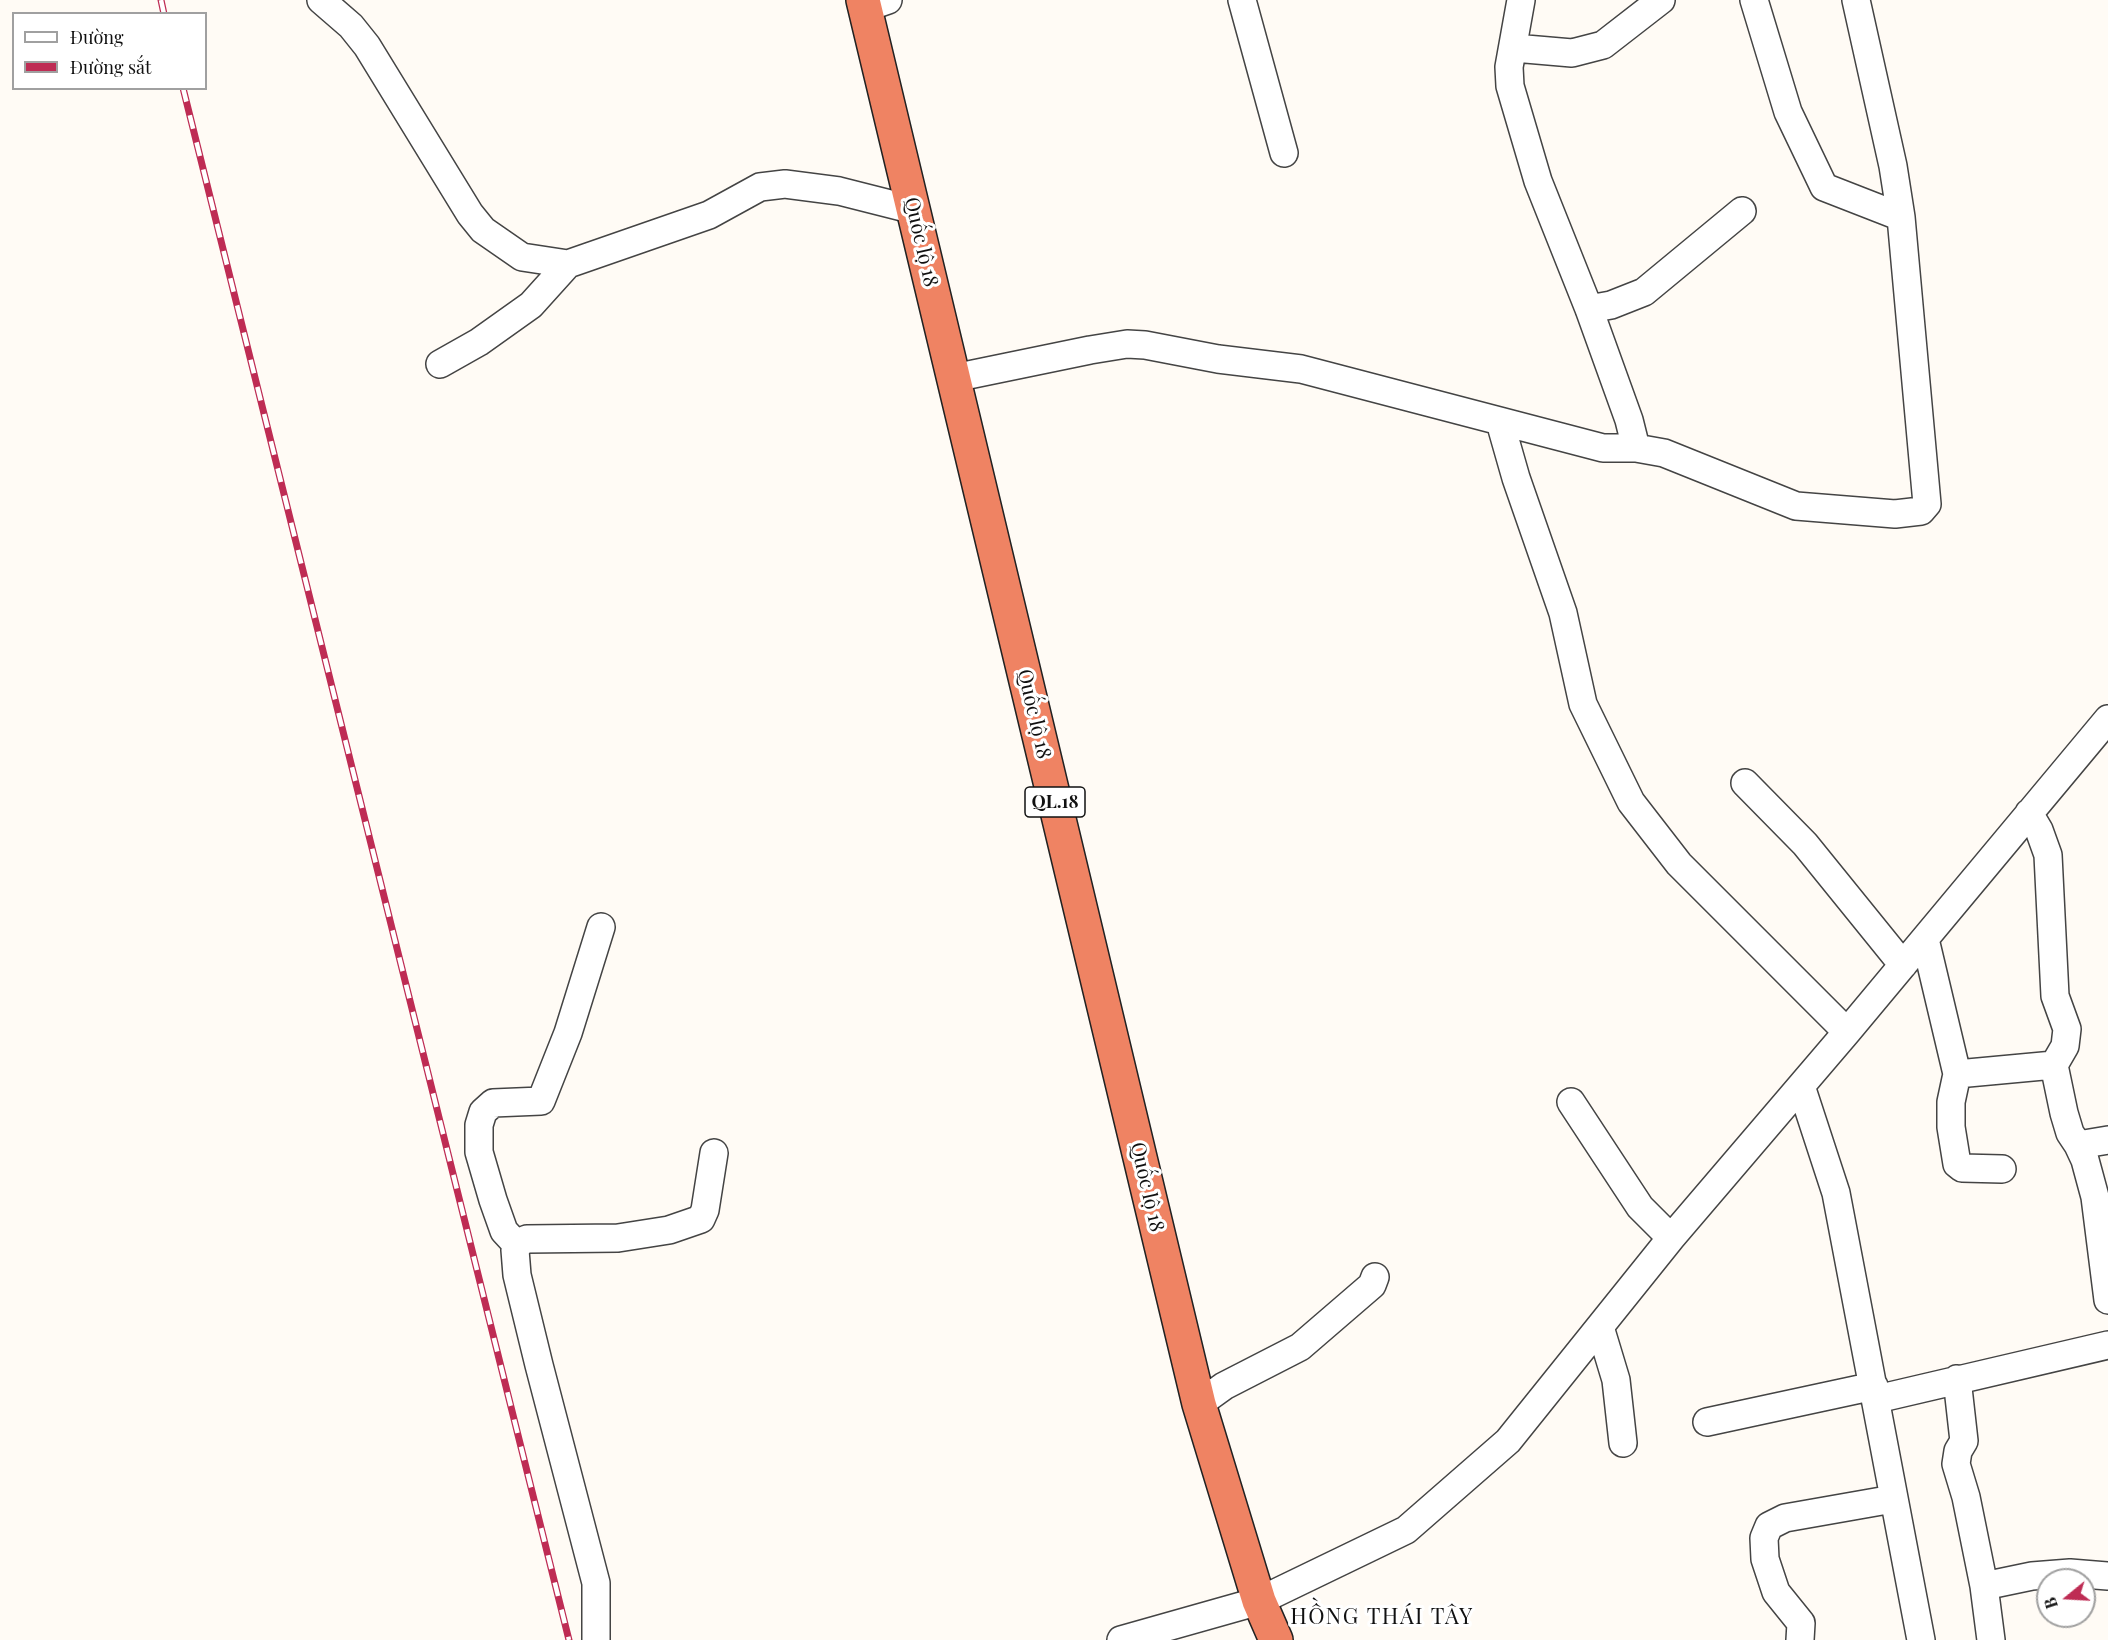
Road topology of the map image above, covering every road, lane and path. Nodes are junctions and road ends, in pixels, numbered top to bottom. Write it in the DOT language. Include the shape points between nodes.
graph roads {
  1 [pos="321,0"];
  2 [pos="1242,0"];
  3 [pos="1521,0"];
  4 [pos="1661,0"];
  5 [pos="1754,0"];
  6 [pos="1856,0"];
  7 [pos="872,3"];
  8 [pos="1514,48"];
  9 [pos="1284,153"];
  10 [pos="914,210"];
  11 [pos="1742,211"];
  12 [pos="1901,217"];
  13 [pos="568,264"];
  14 [pos="1589,309"];
  15 [pos="440,364"];
  16 [pos="954,378"];
  17 [pos="1500,422"];
  18 [pos="1636,448"];
  19 [pos="2108,719"];
  20 [pos="1745,783"];
  21 [pos="2029,813"];
  22 [pos="601,927"];
  23 [pos="1925,939"];
  24 [pos="1903,965"];
  25 [pos="1848,1032"];
  26 [pos="2054,1065"];
  27 [pos="1957,1074"];
  28 [pos="1801,1086"];
  29 [pos="1571,1102"];
  30 [pos="2108,1140"];
  31 [pos="2078,1145"];
  32 [pos="714,1153"];
  33 [pos="2001,1169"];
  34 [pos="1671,1238"];
  35 [pos="517,1245"];
  36 [pos="1375,1277"];
  37 [pos="2108,1300"];
  38 [pos="1600,1327"];
  39 [pos="2108,1345"];
  40 [pos="1957,1379"];
  41 [pos="1875,1392"];
  42 [pos="1199,1404"];
  43 [pos="1707,1422"];
  44 [pos="1623,1443"];
  45 [pos="1893,1499"];
  46 [pos="2108,1576"];
  47 [pos="1984,1586"];
  48 [pos="1259,1601"];
  49 [pos="596,1640"];
  50 [pos="1121,1640"];
  51 [pos="1276,1640"];
  52 [pos="1800,1640"];
  53 [pos="1921,1640"];
  54 [pos="1990,1640"];
  1 -- 13 [label="street" via="367,46 483,230 522,257"];
  2 -- 9 [label="street"];
  3 -- 8 [label="street"];
  4 -- 8 [label="street" via="1603,45 1572,53"];
  5 -- 12 [label="street" via="1788,112 1824,187"];
  6 -- 12 [label="street"];
  7 -- 10 [label="highway, Quốc lộ 18 / QL.18"];
  8 -- 14 [label="street" via="1510,86 1538,181"];
  10 -- 13 [label="street" via="808,185 760,187 709,215"];
  10 -- 16 [label="highway, Quốc lộ 18 / QL.18"];
  11 -- 14 [label="street" via="1644,292"];
  12 -- 18 [label="street" via="1927,504 1924,509 1895,514 1796,506 1701,466"];
  13 -- 15 [label="street" via="531,304 479,342"];
  14 -- 18 [label="street"];
  16 -- 17 [label="street" via="1090,350 1145,345 1301,369"];
  16 -- 42 [label="highway, Quốc lộ 18 / QL.18"];
  17 -- 18 [label="street" via="1603,448"];
  17 -- 25 [label="street" via="1563,613 1583,704 1632,802 1679,864"];
  19 -- 21 [label="street"];
  20 -- 24 [label="street" via="1805,844"];
  21 -- 23 [label="street"];
  21 -- 26 [label="street" via="2048,855 2055,996 2067,1029 2065,1046"];
  22 -- 35 [label="street" via="568,1033 541,1101 493,1103 483,1112 479,1125 479,1152 493,1200 504,1231"];
  23 -- 24 [label="street"];
  23 -- 27 [label="street"];
  24 -- 25 [label="street"];
  25 -- 28 [label="street"];
  26 -- 27 [label="street"];
  26 -- 31 [label="street" via="2070,1133"];
  27 -- 33 [label="street" via="1951,1127 1957,1164 1962,1168"];
  28 -- 34 [label="street"];
  28 -- 41 [label="street" via="1836,1193"];
  29 -- 34 [label="street" via="1640,1207"];
  30 -- 31 [label="street"];
  31 -- 37 [label="street" via="2097,1205"];
  32 -- 35 [label="street" via="701,1220 618,1238 527,1239"];
  34 -- 38 [label="street"];
  35 -- 49 [label="street" via="514,1254 520,1286 596,1583"];
  36 -- 42 [label="street" via="1372,1285 1300,1347 1224,1386"];
  38 -- 44 [label="street" via="1616,1380"];
  38 -- 48 [label="street" via="1508,1441 1406,1530"];
  39 -- 40 [label="street"];
  40 -- 41 [label="street"];
  40 -- 47 [label="street" via="1964,1441 1956,1464"];
  41 -- 43 [label="street"];
  41 -- 45 [label="street"];
  42 -- 48 [label="highway, Quốc lộ 18 / QL.18"];
  45 -- 52 [label="street" via="1785,1518 1769,1527 1763,1545 1765,1559 1776,1592 1801,1623"];
  45 -- 53 [label="street"];
  46 -- 47 [label="street" via="2060,1574"];
  47 -- 54 [label="street"];
  48 -- 50 [label="street"];
  48 -- 51 [label="highway, QL.18"];
}
